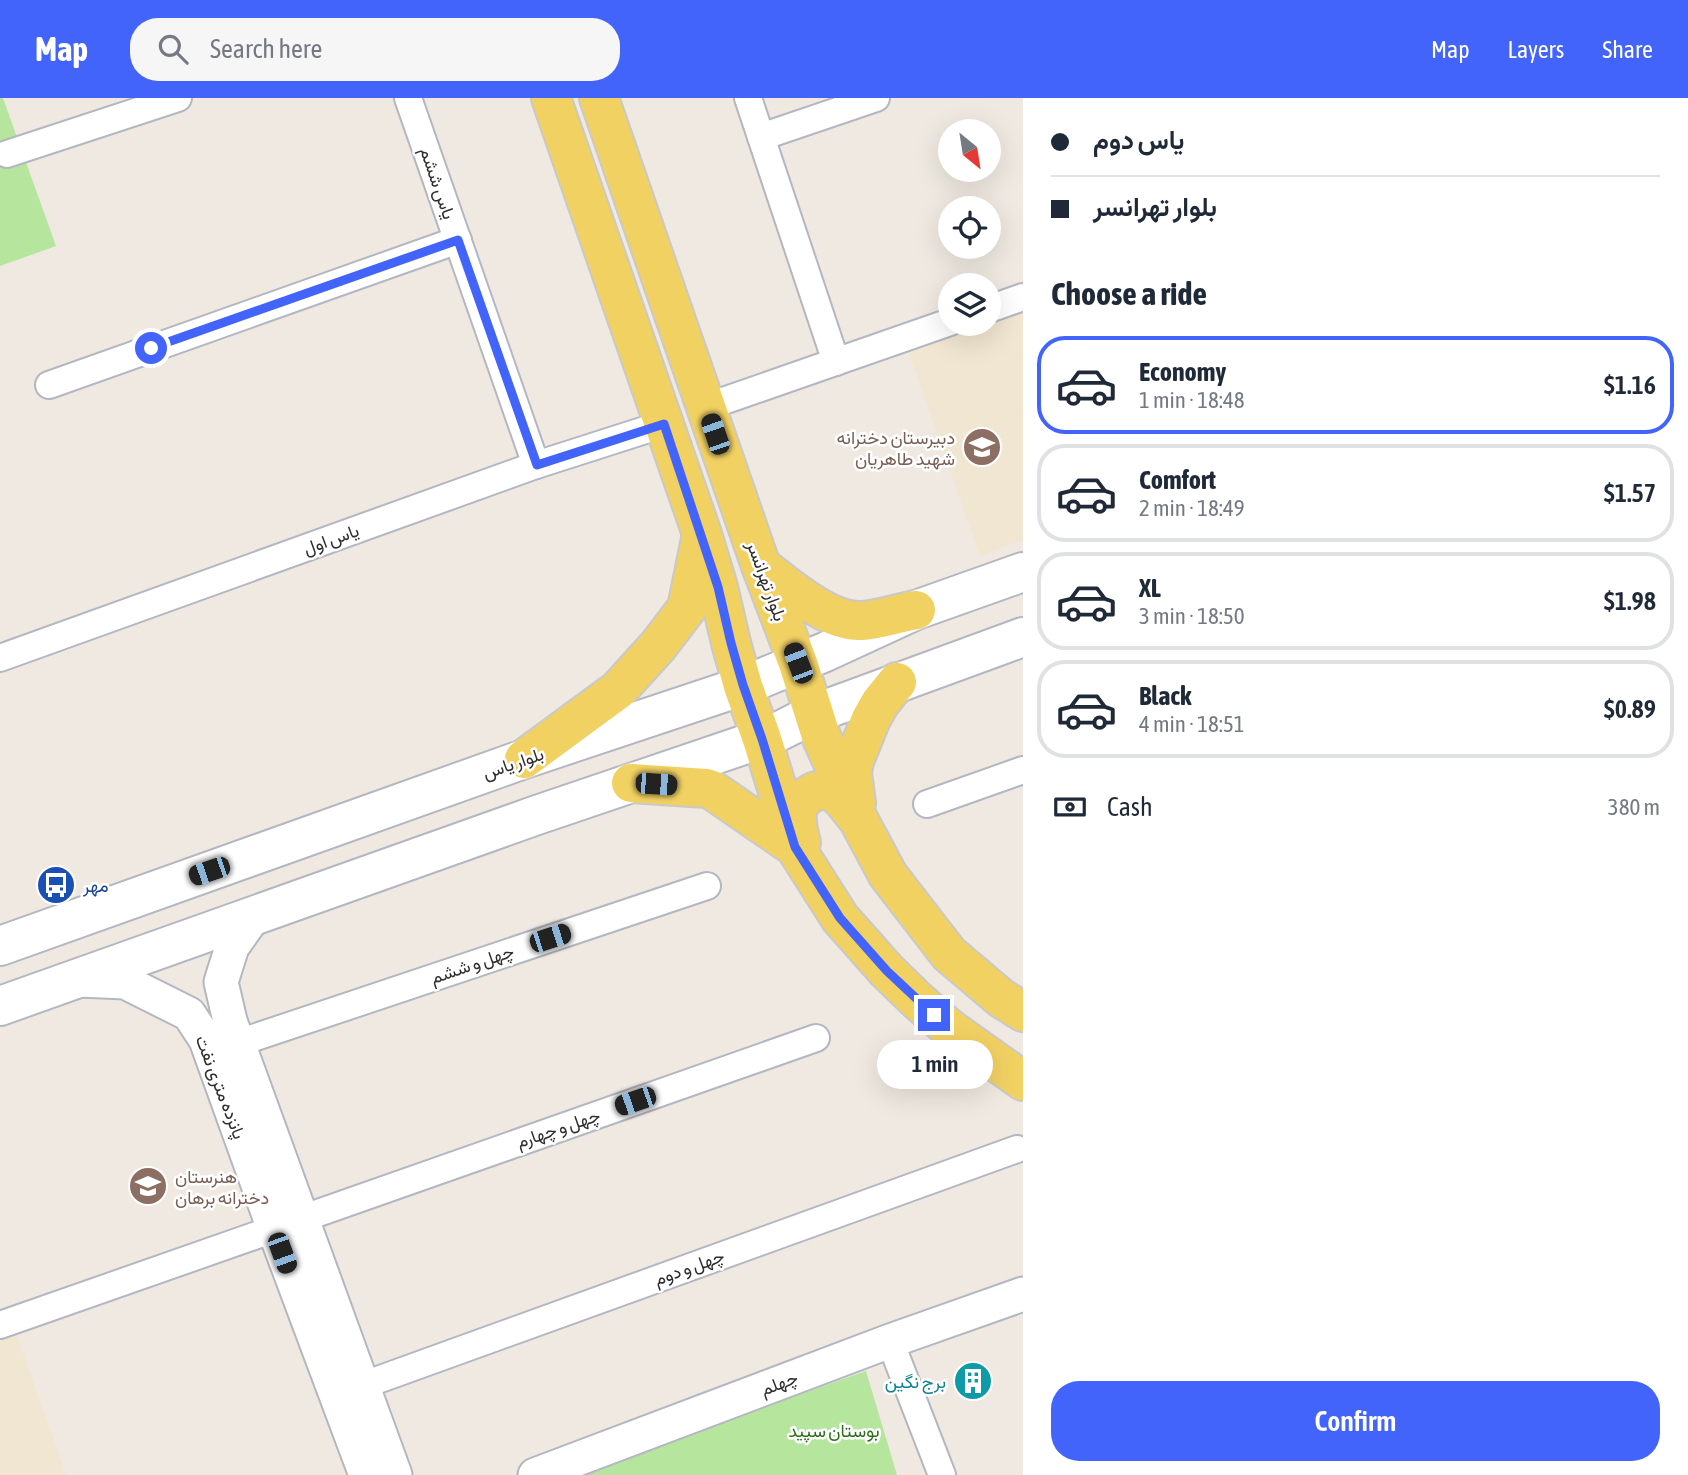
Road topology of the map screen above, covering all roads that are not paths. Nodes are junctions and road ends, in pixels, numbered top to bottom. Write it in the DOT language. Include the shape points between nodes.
graph roads {
  1 [pos="178,98"];
  2 [pos="408,98"];
  3 [pos="551,98"];
  4 [pos="599,98"];
  5 [pos="748,98"];
  6 [pos="876,98"];
  7 [pos="761,137"];
  8 [pos="7,154"];
  9 [pos="458,240"];
  10 [pos="1023,297"];
  11 [pos="1001,305"];
  12 [pos="938,326"];
  13 [pos="836,362"];
  14 [pos="49,385"];
  15 [pos="706,407"];
  16 [pos="664,424"];
  17 [pos="537,465"];
  18 [pos="702,534"];
  19 [pos="761,566"];
  20 [pos="1023,572"];
  21 [pos="916,610"];
  22 [pos="1023,637"];
  23 [pos="0,658"];
  24 [pos="798,663"];
  25 [pos="897,682"];
  26 [pos="743,685"];
  27 [pos="814,714"];
  28 [pos="762,739"];
  29 [pos="524,759"];
  30 [pos="1023,770"];
  31 [pos="631,783"];
  32 [pos="927,804"];
  33 [pos="858,820"];
  34 [pos="802,858"];
  35 [pos="707,886"];
  36 [pos="254,916"];
  37 [pos="0,946"];
  38 [pos="73,980"];
  39 [pos="0,1006"];
  40 [pos="1023,1012"];
  41 [pos="816,1038"];
  42 [pos="224,1048"];
  43 [pos="1023,1081"];
  44 [pos="1017,1149"];
  45 [pos="287,1224"];
  46 [pos="1023,1294"];
  47 [pos="0,1325"];
  48 [pos="890,1341"];
  49 [pos="348,1390"];
  50 [pos="366,1475"];
  51 [pos="395,1475"];
  52 [pos="535,1475"];
  53 [pos="942,1475"];
  1 -- 8 [label="street"];
  2 -- 9 [label="street, یاس ششم"];
  3 -- 16 [label="main road"];
  4 -- 15 [label="main road, بلوار تهرانسر"];
  5 -- 7 [label="street"];
  6 -- 7 [label="street"];
  7 -- 13 [label="street"];
  9 -- 14 [label="street"];
  9 -- 17 [label="street, یاس ششم"];
  10 -- 11 [label="street"];
  12 -- 13 [label="street"];
  13 -- 15 [label="street"];
  15 -- 19 [label="main road, بلوار تهرانسر"];
  16 -- 17 [label="street, یاس اول"];
  16 -- 18 [label="main road"];
  17 -- 23 [label="street, یاس اول"];
  18 -- 26 [label="main road"];
  18 -- 29 [label="main road" via="687,607 658,646 618,690"];
  19 -- 21 [label="main road" via="815,606 839,617 860,621"];
  19 -- 24 [label="main road, بلوار تهرانسر"];
  20 -- 21 [label="main road, بلوار یاس"];
  21 -- 24 [label="main road, بلوار یاس"];
  22 -- 25 [label="main road"];
  24 -- 26 [label="main road, بلوار یاس"];
  24 -- 27 [label="main road, بلوار تهرانسر"];
  25 -- 27 [label="main road"];
  25 -- 33 [label="main road" via="871,719 854,761"];
  26 -- 28 [label="main road"];
  26 -- 29 [label="main road, بلوار یاس"];
  27 -- 28 [label="main road"];
  27 -- 33 [label="main road, بلوار تهرانسر"];
  28 -- 31 [label="main road"];
  28 -- 34 [label="main road"];
  29 -- 37 [label="main road, بلوار یاس"];
  30 -- 32 [label="street"];
  31 -- 34 [label="main road" via="712,790"];
  31 -- 36 [label="main road"];
  33 -- 34 [label="main road" via="831,790 803,797 796,815"];
  33 -- 40 [label="main road, بلوار تهرانسر" via="888,875 949,954"];
  34 -- 43 [label="main road" via="840,918 887,971 950,1029"];
  35 -- 42 [label="street, چهل و ششم"];
  36 -- 38 [label="main road"];
  36 -- 42 [label="street, پانزده متری نفت" via="232,947 221,982 230,1021"];
  38 -- 39 [label="main road"];
  38 -- 42 [label="street, پانزده متری نفت" via="125,982 189,1014 206,1041"];
  41 -- 45 [label="street, چهل و چهارم"];
  42 -- 45 [label="street, پانزده متری نفت"];
  44 -- 49 [label="street, چهل و دوم"];
  45 -- 47 [label="street, چهل و چهارم"];
  45 -- 49 [label="street, پانزده متری نفت"];
  46 -- 48 [label="street, چهلم"];
  48 -- 52 [label="street, چهلم"];
  48 -- 53 [label="street"];
  49 -- 50 [label="street, پانزده متری نفت"];
  49 -- 51 [label="street, پانزده متری نفت"];
}
